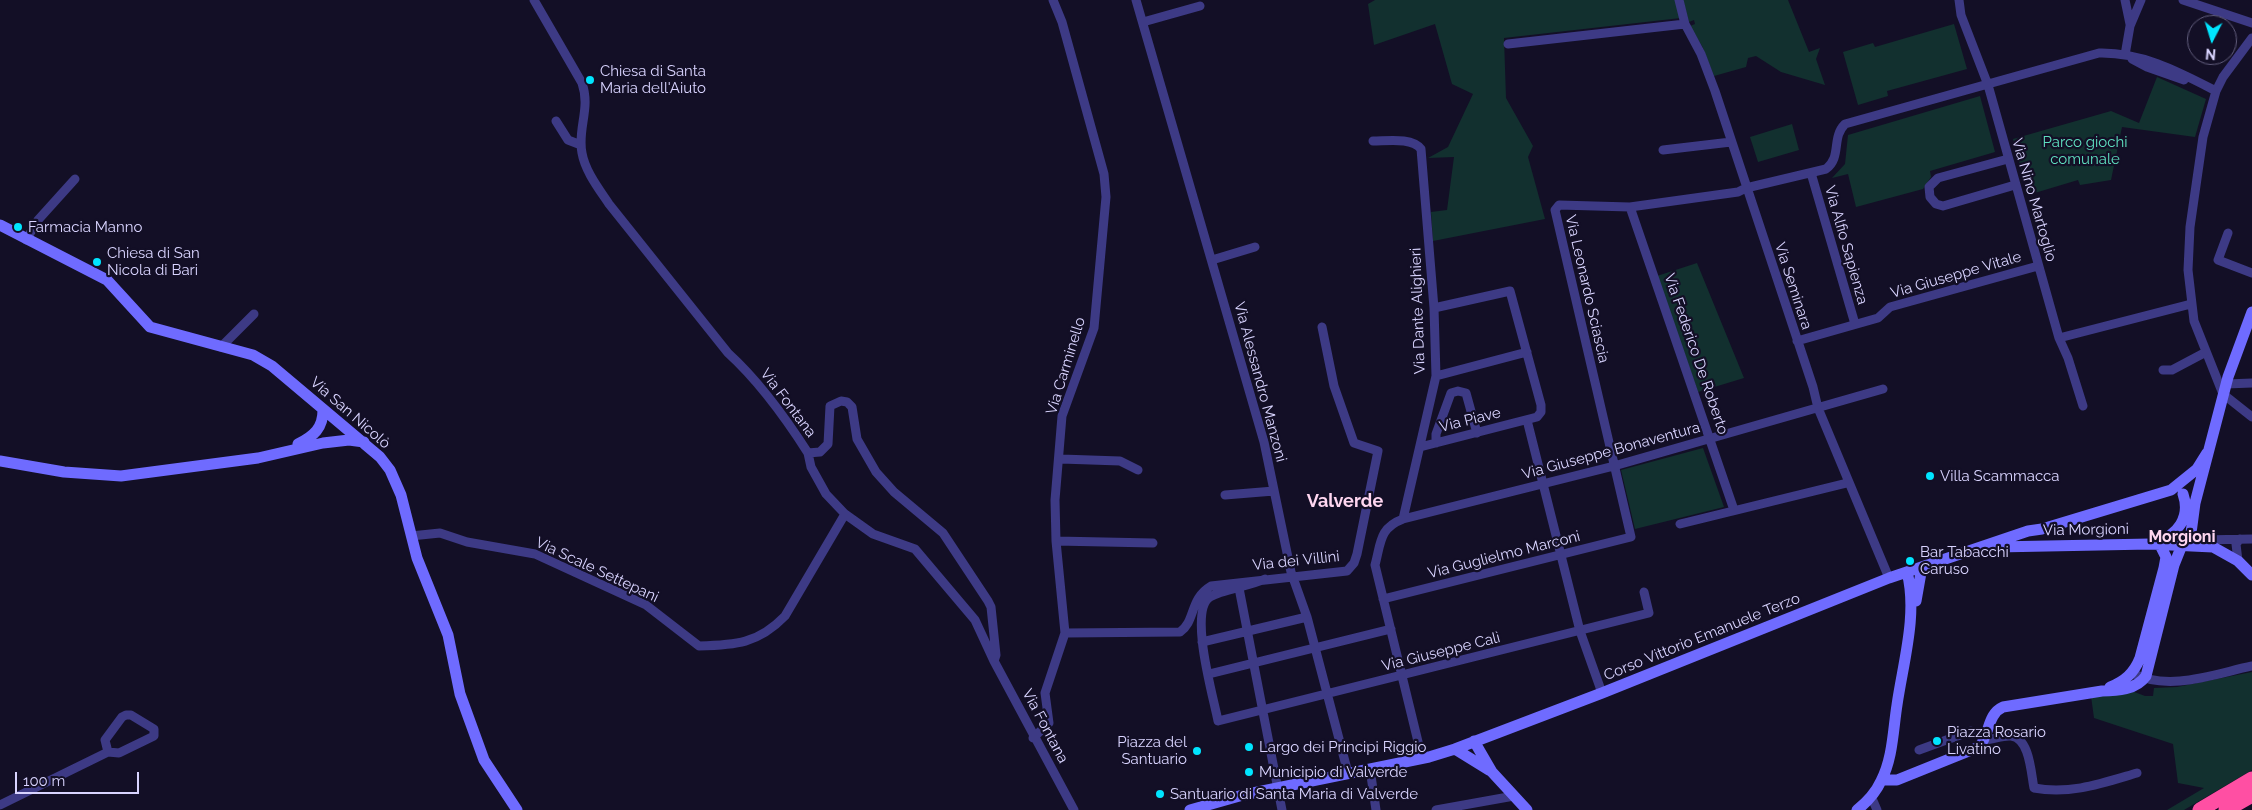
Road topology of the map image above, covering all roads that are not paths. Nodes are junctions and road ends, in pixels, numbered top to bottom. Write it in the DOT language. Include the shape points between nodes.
graph roads {
  1 [pos="534,0"];
  2 [pos="1052,0"];
  3 [pos="1136,0"];
  4 [pos="1679,0"];
  5 [pos="1959,0"];
  6 [pos="2124,0"];
  7 [pos="2141,0"];
  8 [pos="2183,0"];
  9 [pos="1200,6"];
  10 [pos="1143,22"];
  11 [pos="2252,23"];
  12 [pos="1685,24"];
  13 [pos="2130,26"];
  14 [pos="2252,38"];
  15 [pos="1508,44"];
  16 [pos="2125,55"];
  17 [pos="1988,85"];
  18 [pos="2216,91"];
  19 [pos="556,121"];
  20 [pos="1373,141"];
  21 [pos="1731,142"];
  22 [pos="581,145"];
  23 [pos="1663,150"];
  24 [pos="2008,159"];
  25 [pos="1811,173"];
  26 [pos="75,179"];
  27 [pos="2015,185"];
  28 [pos="1746,188"];
  29 [pos="1630,207"];
  30 [pos="0,225"];
  31 [pos="2228,233"];
  32 [pos="26,240"];
  33 [pos="1256,247"];
  34 [pos="1212,260"];
  35 [pos="2038,266"];
  36 [pos="2252,273"];
  37 [pos="2191,304"];
  38 [pos="1434,308"];
  39 [pos="2252,312"];
  40 [pos="254,314"];
  41 [pos="1855,324"];
  42 [pos="1322,327"];
  43 [pos="2059,338"];
  44 [pos="1797,341"];
  45 [pos="221,347"];
  46 [pos="1527,352"];
  47 [pos="2206,352"];
  48 [pos="2214,368"];
  49 [pos="2163,370"];
  50 [pos="1436,376"];
  51 [pos="2252,384"];
  52 [pos="2226,385"];
  53 [pos="1883,389"];
  54 [pos="2083,406"];
  55 [pos="1818,408"];
  56 [pos="323,410"];
  57 [pos="2252,417"];
  58 [pos="1527,420"];
  59 [pos="341,424"];
  60 [pos="1477,433"];
  61 [pos="312,437"];
  62 [pos="1710,439"];
  63 [pos="364,442"];
  64 [pos="1436,443"];
  65 [pos="1420,447"];
  66 [pos="808,453"];
  67 [pos="277,454"];
  68 [pos="2207,454"];
  69 [pos="1060,459"];
  70 [pos="0,461"];
  71 [pos="1614,466"];
  72 [pos="1138,470"];
  73 [pos="1847,483"];
  74 [pos="1543,484"];
  75 [pos="2171,490"];
  76 [pos="1274,491"];
  77 [pos="1225,495"];
  78 [pos="1734,510"];
  79 [pos="2190,512"];
  80 [pos="845,514"];
  81 [pos="1403,519"];
  82 [pos="1680,524"];
  83 [pos="2042,530"];
  84 [pos="411,536"];
  85 [pos="1631,537"];
  86 [pos="2240,539"];
  87 [pos="2252,539"];
  88 [pos="2201,540"];
  89 [pos="1056,541"];
  90 [pos="1153,543"];
  91 [pos="2155,545"];
  92 [pos="2182,545"];
  93 [pos="2030,546"];
  94 [pos="2213,547"];
  95 [pos="1979,549"];
  96 [pos="1560,555"];
  97 [pos="2238,561"];
  98 [pos="1922,567"];
  99 [pos="1908,572"];
  100 [pos="2252,575"];
  101 [pos="1294,577"];
  102 [pos="1889,578"];
  103 [pos="1265,579"];
  104 [pos="1239,588"];
  105 [pos="1644,592"];
  106 [pos="1383,599"];
  107 [pos="1306,617"];
  108 [pos="1391,629"];
  109 [pos="1909,630"];
  110 [pos="1248,631"];
  111 [pos="1580,631"];
  112 [pos="1065,633"];
  113 [pos="1202,642"];
  114 [pos="1315,648"];
  115 [pos="994,661"];
  116 [pos="1254,663"];
  117 [pos="2252,666"];
  118 [pos="2132,673"];
  119 [pos="1209,674"];
  120 [pos="1403,676"];
  121 [pos="2144,679"];
  122 [pos="2102,691"];
  123 [pos="1602,693"];
  124 [pos="1327,695"];
  125 [pos="1263,711"];
  126 [pos="1970,730"];
  127 [pos="1034,738"];
  128 [pos="1474,741"];
  129 [pos="1940,742"];
  130 [pos="1983,742"];
  131 [pos="1455,749"];
  132 [pos="1919,750"];
  133 [pos="108,752"];
  134 [pos="1422,758"];
  135 [pos="1947,759"];
  136 [pos="1370,769"];
  137 [pos="1492,772"];
  138 [pos="1348,773"];
  139 [pos="2137,774"];
  140 [pos="2252,779"];
  141 [pos="1882,780"];
  142 [pos="1278,788"];
  143 [pos="2252,794"];
  144 [pos="1514,796"];
  145 [pos="1871,796"];
  146 [pos="0,805"];
  147 [pos="517,810"];
  148 [pos="1074,810"];
  149 [pos="1190,810"];
  150 [pos="1282,810"];
  151 [pos="1376,810"];
  152 [pos="1436,810"];
  153 [pos="1526,810"];
  154 [pos="1857,810"];
  155 [pos="1877,810"];
  156 [pos="2200,810"];
  157 [pos="2226,810"];
  1 -- 22 [label="street, Via Fontana" via="586,94"];
  2 -- 69 [label="street, Via Carminello" via="1062,22 1104,174 1106,197 1094,328 1062,416"];
  3 -- 10 [label="street, Via Alessandro Manzoni"];
  4 -- 12 [label="street, Via Seminara"];
  5 -- 17 [label="street, Via Nino Martoglio" via="1961,16"];
  6 -- 13 [label="street"];
  7 -- 13 [label="street"];
  8 -- 11 [label="street"];
  9 -- 10 [label="street"];
  10 -- 34 [label="street, Via Alessandro Manzoni"];
  12 -- 15 [label="street"];
  12 -- 21 [label="street, Via Seminara" via="1701,54"];
  13 -- 16 [label="street"];
  14 -- 18 [label="street"];
  16 -- 17 [label="street" via="2099,53"];
  16 -- 18 [label="street" via="2152,60"];
  17 -- 24 [label="street, Via Nino Martoglio"];
  17 -- 25 [label="street, Via Leonardo Sciascia" via="1845,124 1836,137 1836,153 1831,165"];
  18 -- 37 [label="street" via="2203,137 2190,227 2188,270"];
  19 -- 22 [label="street" via="568,140"];
  20 -- 38 [label="street, Via Dante Alighieri" via="1409,142 1421,150"];
  21 -- 23 [label="street"];
  21 -- 28 [label="street, Via Seminara"];
  22 -- 66 [label="street, Via Fontana" via="586,165 615,212 728,353 781,410"];
  24 -- 27 [label="street, Via Nino Martoglio"];
  24 -- 27 [label="street" via="1938,178 1929,187 1930,197 1932,202 1942,206"];
  25 -- 28 [label="street, Via Leonardo Sciascia"];
  25 -- 41 [label="street, Via Alfio Sapienza"];
  26 -- 32 [label="street" via="38,220"];
  27 -- 35 [label="street, Via Nino Martoglio"];
  28 -- 29 [label="street, Via Leonardo Sciascia" via="1738,192"];
  28 -- 44 [label="street, Via Seminara"];
  29 -- 62 [label="street, Via Federico De Roberto"];
  29 -- 71 [label="street, Via Leonardo Sciascia" via="1559,205 1555,210"];
  30 -- 32 [label="street, Via San Nicolò"];
  31 -- 36 [label="street" via="2218,260"];
  32 -- 45 [label="street, Via San Nicolò" via="107,280 150,327"];
  33 -- 34 [label="street"];
  34 -- 76 [label="street, Via Alessandro Manzoni" via="1264,442"];
  35 -- 41 [label="street, Via Giuseppe Vitale" via="1890,307 1878,318"];
  35 -- 43 [label="street, Via Nino Martoglio"];
  37 -- 43 [label="street"];
  37 -- 47 [label="street"];
  38 -- 46 [label="street" via="1510,290"];
  38 -- 50 [label="street, Via Dante Alighieri"];
  39 -- 52 [label="street"];
  40 -- 45 [label="street"];
  41 -- 44 [label="street, Via Giuseppe Vitale"];
  42 -- 101 [label="street, Via dei Villini" via="1334,386 1354,444 1378,451 1354,563 1347,571"];
  43 -- 54 [label="street, Via Nino Martoglio"];
  44 -- 55 [label="street, Via Seminara"];
  45 -- 56 [label="street, Via San Nicolò" via="253,355 272,366"];
  46 -- 50 [label="street"];
  46 -- 58 [label="street" via="1542,405 1537,417"];
  47 -- 48 [label="street"];
  47 -- 49 [label="street" via="2172,370"];
  48 -- 52 [label="street"];
  48 -- 52 [label="street"];
  50 -- 65 [label="street, Via Dante Alighieri"];
  51 -- 52 [label="street"];
  52 -- 57 [label="street"];
  52 -- 68 [label="street"];
  53 -- 55 [label="street, Via Giuseppe Bonaventura"];
  55 -- 62 [label="street, Via Giuseppe Bonaventura"];
  55 -- 73 [label="street, Via Seminara"];
  56 -- 59 [label="street, Via San Nicolò"];
  56 -- 61 [label="street" via="320,427"];
  58 -- 60 [label="street, Via Piave"];
  58 -- 74 [label="street"];
  59 -- 61 [label="street"];
  59 -- 63 [label="street, Via San Nicolò"];
  60 -- 64 [label="street, Via Piave"];
  60 -- 64 [label="street" via="1466,393 1458,391 1450,393"];
  61 -- 67 [label="street"];
  62 -- 71 [label="street, Via Giuseppe Bonaventura"];
  62 -- 78 [label="street, Via Federico De Roberto"];
  63 -- 67 [label="street" via="323,443"];
  63 -- 84 [label="street, Via San Nicolò" via="380,456 396,482"];
  64 -- 65 [label="street, Via Piave"];
  65 -- 81 [label="street, Via Dante Alighieri"];
  66 -- 80 [label="street" via="811,467 826,494"];
  66 -- 115 [label="street, Via Fontana" via="820,452 828,444 830,406 835,402 847,402 854,413 857,439 876,472 894,492 943,533 988,601 996,655"];
  67 -- 70 [label="street" via="121,476 64,472"];
  68 -- 75 [label="street, Corso Vittorio Emanuele Terzo" via="2198,469"];
  68 -- 79 [label="street"];
  69 -- 72 [label="street" via="1120,461"];
  69 -- 89 [label="street, Via Carminello" via="1055,500"];
  71 -- 74 [label="street, Via Giuseppe Bonaventura"];
  71 -- 85 [label="street, Via Leonardo Sciascia"];
  73 -- 78 [label="street"];
  73 -- 102 [label="street, Via Seminara"];
  74 -- 81 [label="street, Via Giuseppe Bonaventura"];
  74 -- 96 [label="street"];
  75 -- 79 [label="street" via="2183,494"];
  75 -- 83 [label="street, Corso Vittorio Emanuele Terzo"];
  76 -- 77 [label="street"];
  76 -- 101 [label="street, Via Alessandro Manzoni"];
  78 -- 82 [label="street"];
  79 -- 88 [label="street" via="2191,533"];
  79 -- 91 [label="street" via="2175,532"];
  80 -- 84 [label="street, Via Scale Settepani" via="784,616 773,628 735,645 698,646 646,604 535,554 467,542 440,532"];
  80 -- 115 [label="street" via="873,534 916,549 975,620"];
  81 -- 106 [label="street" via="1387,527 1382,534 1375,565"];
  83 -- 93 [label="street" via="2030,536"];
  83 -- 95 [label="street, Corso Vittorio Emanuele Terzo" via="2028,531"];
  84 -- 147 [label="street, Via San Nicolò" via="423,576 448,635 464,707 490,771"];
  85 -- 96 [label="street, Via Guglielmo Marconi"];
  86 -- 87 [label="street"];
  86 -- 88 [label="street"];
  86 -- 97 [label="street" via="2236,544"];
  88 -- 94 [label="street"];
  89 -- 90 [label="street"];
  89 -- 112 [label="street, Via Carminello"];
  91 -- 92 [label="street, Via Morgioni"];
  91 -- 93 [label="street, Via Morgioni"];
  91 -- 118 [label="street" via="2166,557 2140,658"];
  92 -- 94 [label="street, Via Morgioni"];
  92 -- 121 [label="street"];
  93 -- 95 [label="street, Via Morgioni"];
  94 -- 97 [label="street, Via Morgioni"];
  95 -- 98 [label="street, Corso Vittorio Emanuele Terzo"];
  96 -- 106 [label="street, Via Guglielmo Marconi"];
  96 -- 111 [label="street"];
  97 -- 100 [label="street, Via Morgioni"];
  98 -- 99 [label="street, Corso Vittorio Emanuele Terzo"];
  98 -- 109 [label="street"];
  99 -- 102 [label="street, Corso Vittorio Emanuele Terzo"];
  99 -- 109 [label="street" via="1911,592"];
  101 -- 103 [label="street, Via dei Villini"];
  101 -- 107 [label="street, Via Alessandro Manzoni"];
  102 -- 123 [label="street, Corso Vittorio Emanuele Terzo"];
  103 -- 104 [label="street"];
  103 -- 112 [label="street, Via dei Villini" via="1220,583 1202,591 1180,632"];
  104 -- 110 [label="street"];
  104 -- 113 [label="street" via="1210,597 1203,605"];
  105 -- 111 [label="street, Via Giuseppe Calì" via="1649,613"];
  106 -- 108 [label="street"];
  107 -- 110 [label="street"];
  107 -- 114 [label="street, Via Alessandro Manzoni"];
  108 -- 114 [label="street"];
  108 -- 120 [label="street"];
  109 -- 141 [label="street" via="1890,753"];
  110 -- 113 [label="street"];
  110 -- 116 [label="street"];
  111 -- 120 [label="street, Via Giuseppe Calì"];
  111 -- 123 [label="street"];
  112 -- 127 [label="street, Via Carminello" via="1045,692 1049,723"];
  113 -- 119 [label="street"];
  114 -- 116 [label="street"];
  114 -- 124 [label="street, Via Alessandro Manzoni"];
  115 -- 127 [label="street, Via Fontana"];
  116 -- 119 [label="street"];
  116 -- 125 [label="street"];
  117 -- 121 [label="street" via="2170,682"];
  118 -- 121 [label="street"];
  118 -- 122 [label="street" via="2121,683"];
  119 -- 125 [label="street, Via Giuseppe Calì" via="1218,721"];
  120 -- 124 [label="street, Via Giuseppe Calì"];
  120 -- 134 [label="street"];
  121 -- 122 [label="street" via="2128,688"];
  122 -- 130 [label="street" via="2003,707 1994,714"];
  123 -- 128 [label="street, Corso Vittorio Emanuele Terzo"];
  124 -- 125 [label="street, Via Giuseppe Calì"];
  124 -- 138 [label="street, Via Alessandro Manzoni"];
  125 -- 142 [label="street"];
  126 -- 129 [label="street"];
  127 -- 148 [label="street, Via Fontana"];
  128 -- 131 [label="street, Corso Vittorio Emanuele Terzo"];
  128 -- 137 [label="street"];
  129 -- 132 [label="street"];
  129 -- 135 [label="street"];
  130 -- 135 [label="street" via="1979,747"];
  130 -- 139 [label="street" via="2006,736 2020,740 2025,747 2034,788 2082,789"];
  131 -- 134 [label="street, Corso Vittorio Emanuele Terzo"];
  131 -- 137 [label="street"];
  133 -- 133 [label="street" via="119,753 148,739 154,736 154,729 131,716 122,717 105,740"];
  133 -- 146 [label="street"];
  134 -- 136 [label="street, Corso Vittorio Emanuele Terzo"];
  135 -- 141 [label="street" via="1897,780"];
  136 -- 138 [label="street, Corso Vittorio Emanuele Terzo"];
  136 -- 151 [label="street"];
  137 -- 144 [label="street"];
  138 -- 142 [label="street, Corso Vittorio Emanuele Terzo"];
  140 -- 156 [label="highway"];
  141 -- 145 [label="street"];
  142 -- 149 [label="street, Corso Vittorio Emanuele Terzo"];
  142 -- 150 [label="street"];
  143 -- 157 [label="highway"];
  144 -- 152 [label="street"];
  144 -- 153 [label="street"];
  145 -- 154 [label="street"];
  145 -- 155 [label="street"];
}
